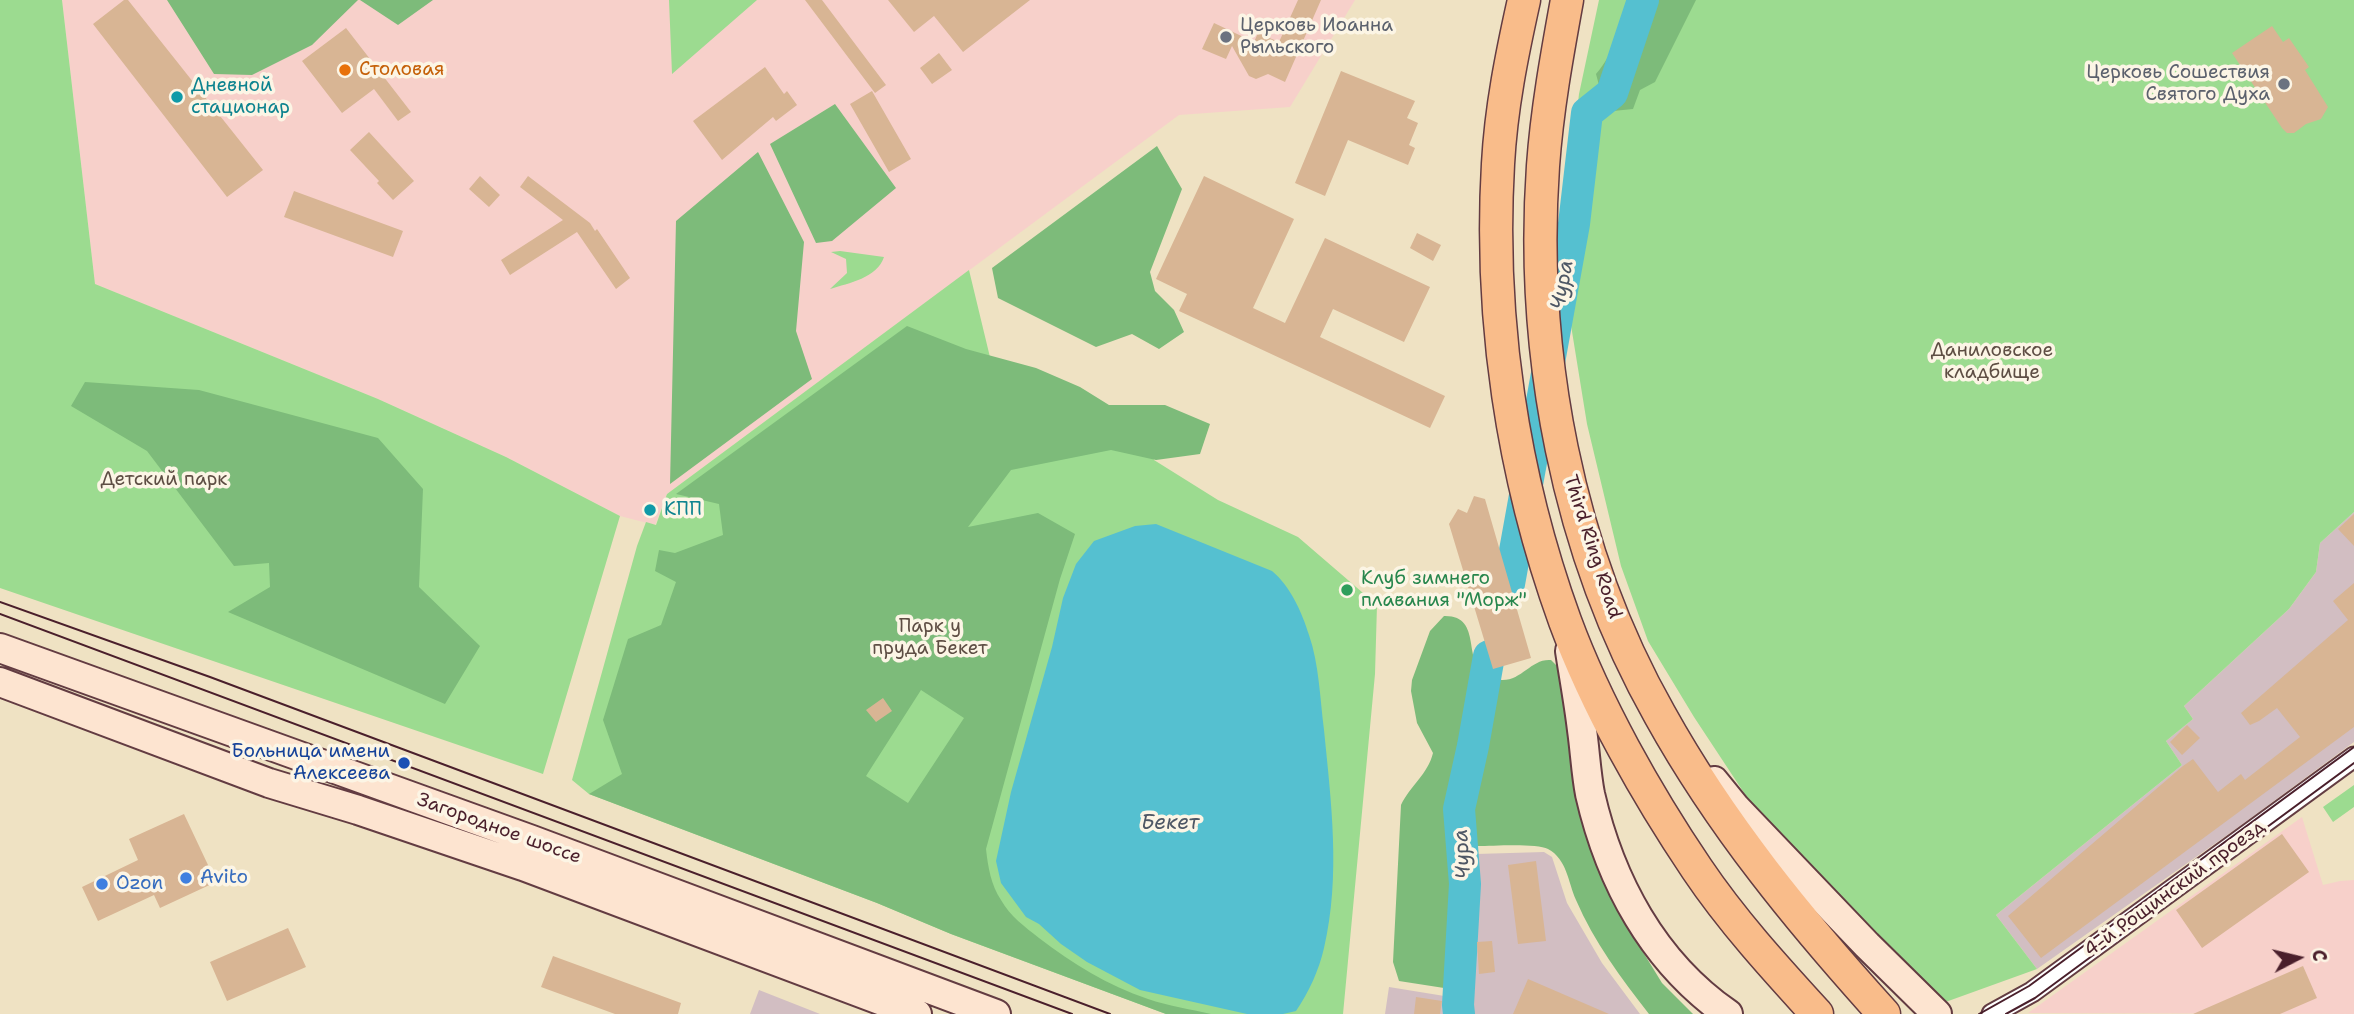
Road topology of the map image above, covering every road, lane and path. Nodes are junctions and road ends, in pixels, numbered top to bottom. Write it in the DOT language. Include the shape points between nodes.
graph roads {
  1 [pos="1524,0"];
  2 [pos="1567,0"];
  3 [pos="1563,617"];
  4 [pos="0,648"];
  5 [pos="0,682"];
  6 [pos="1660,715"];
  7 [pos="2354,757"];
  8 [pos="918,1014"];
  9 [pos="996,1014"];
  10 [pos="1728,1014"];
  11 [pos="1817,1014"];
  12 [pos="1884,1014"];
  13 [pos="1937,1014"];
  14 [pos="1992,1014"];
  1 -- 3 [label="main road" via="1507,79 1498,161 1497,300 1504,372 1533,518"];
  2 -- 6 [label="main road, Third Ring Road" via="1551,85 1543,164 1541,298 1558,434 1603,590"];
  3 -- 10 [label="main road" via="1603,845 1646,931 1677,969"];
  3 -- 11 [label="main road" via="1649,793 1698,871 1749,938"];
  4 -- 9 [label="main road, Загородное шоссе"];
  5 -- 8 [label="main road, Загородное шоссе" via="269,783 523,866"];
  6 -- 12 [label="main road, Third Ring Road" via="1720,814 1786,901"];
  6 -- 13 [label="main road" via="1736,807"];
  7 -- 14 [label="street, 4-й Рощинский проезд" via="2032,992"];
}
